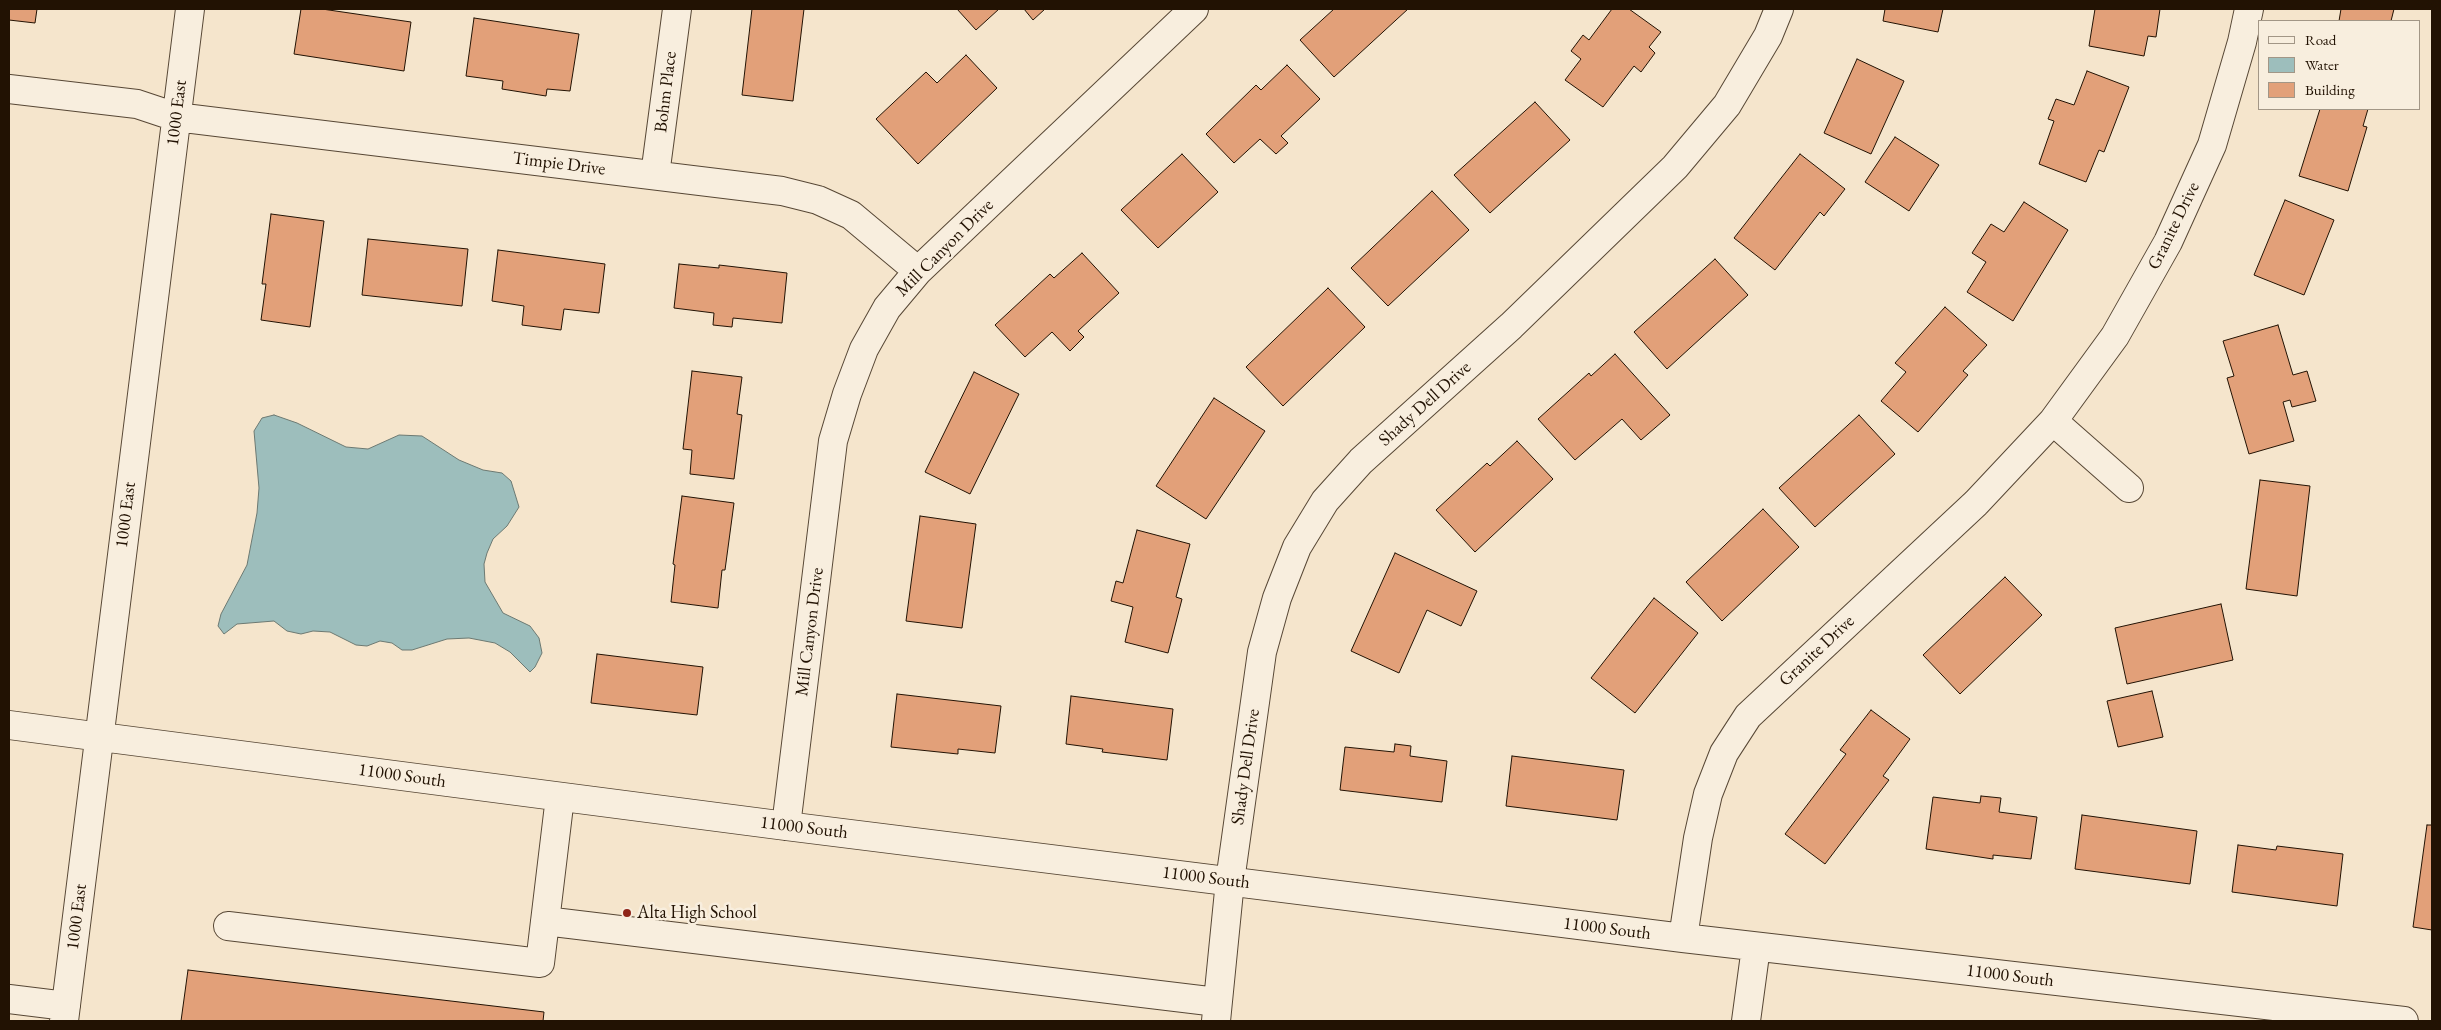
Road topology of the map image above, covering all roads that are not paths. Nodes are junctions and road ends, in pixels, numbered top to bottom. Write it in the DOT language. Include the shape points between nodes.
graph roads {
  1 [pos="190,9"];
  2 [pos="677,9"];
  3 [pos="1194,9"];
  4 [pos="1779,9"];
  5 [pos="2249,9"];
  6 [pos="9,89"];
  7 [pos="176,117"];
  8 [pos="655,175"];
  9 [pos="918,271"];
  10 [pos="2053,421"];
  11 [pos="2129,488"];
  12 [pos="9,724"];
  13 [pos="99,736"];
  14 [pos="560,797"];
  15 [pos="786,826"];
  16 [pos="1230,881"];
  17 [pos="545,921"];
  18 [pos="228,926"];
  19 [pos="1683,938"];
  20 [pos="1756,947"];
  21 [pos="9,999"];
  22 [pos="1216,1012"];
  23 [pos="65,1014"];
  24 [pos="2321,1017"];
  25 [pos="1746,1021"];
  26 [pos="2404,1021"];
  1 -- 7 [label="street, 1000 East"];
  2 -- 8 [label="street, Bohm Place"];
  3 -- 9 [label="street, Mill Canyon Drive"];
  4 -- 16 [label="street, Shady Dell Drive" via="1768,36 1727,105 1675,167 1511,326 1360,461 1325,501 1297,547 1277,598 1262,652"];
  5 -- 10 [label="street, Granite Drive" via="2212,144 2168,242 2115,336"];
  6 -- 7 [label="street, Timpie Drive" via="137,104"];
  7 -- 8 [label="street, Timpie Drive"];
  7 -- 13 [label="street, 1000 East"];
  8 -- 9 [label="street, Timpie Drive" via="818,200 851,215"];
  9 -- 15 [label="street, Mill Canyon Drive" via="886,308 864,350 833,441"];
  10 -- 11 [label="street"];
  10 -- 19 [label="street, Granite Drive" via="1976,503 1748,716 1724,753 1708,794"];
  12 -- 13 [label="street, 11000 South"];
  13 -- 14 [label="street, 11000 South"];
  13 -- 23 [label="street, 1000 East"];
  14 -- 15 [label="street, 11000 South"];
  14 -- 17 [label="street"];
  15 -- 16 [label="street, 11000 South"];
  16 -- 19 [label="street, 11000 South"];
  16 -- 22 [label="street, Shady Dell Drive"];
  17 -- 18 [label="street" via="540,963"];
  17 -- 22 [label="street"];
  19 -- 20 [label="street, 11000 South"];
  20 -- 24 [label="street, 11000 South"];
  20 -- 25 [label="street"];
  21 -- 23 [label="street"];
  24 -- 26 [label="street, 11000 South"];
}
